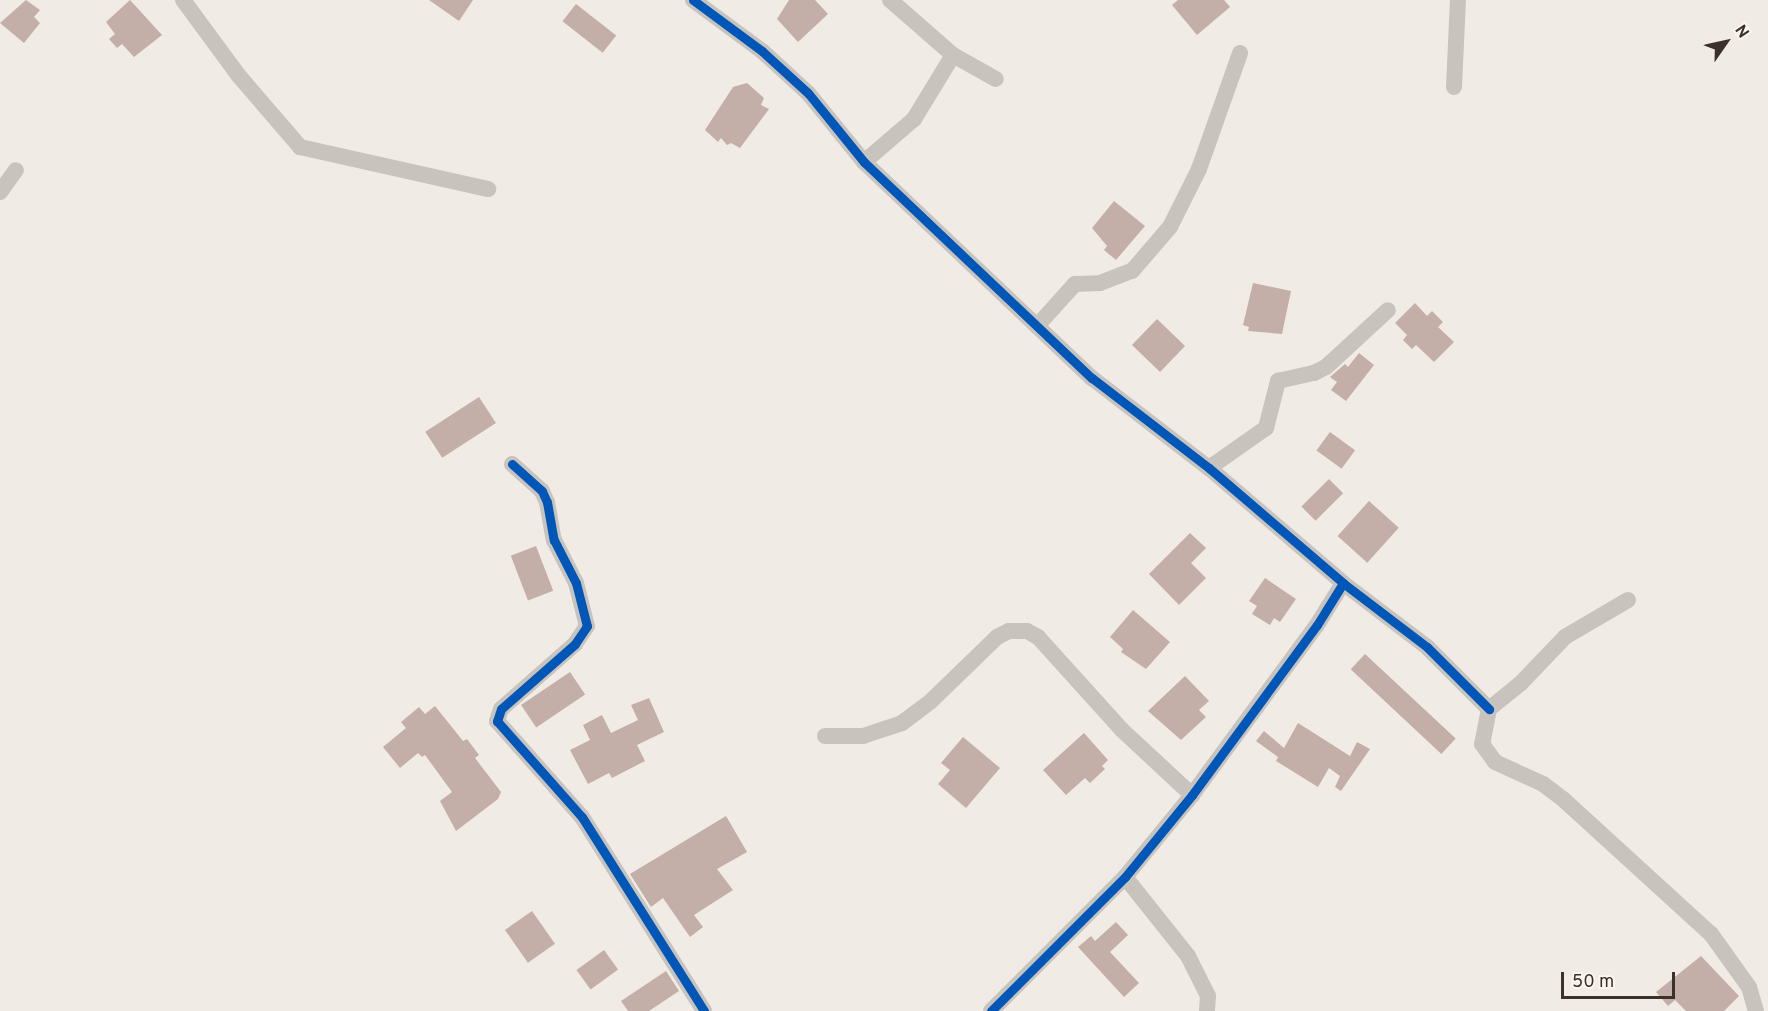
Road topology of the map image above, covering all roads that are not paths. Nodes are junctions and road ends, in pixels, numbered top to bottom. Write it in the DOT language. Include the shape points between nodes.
graph roads {
  1 [pos="183,0"];
  2 [pos="693,0"];
  3 [pos="890,0"];
  4 [pos="1458,0"];
  5 [pos="1240,53"];
  6 [pos="953,55"];
  7 [pos="996,79"];
  8 [pos="1454,87"];
  9 [pos="864,162"];
  10 [pos="16,170"];
  11 [pos="488,189"];
  12 [pos="0,192"];
  13 [pos="1388,310"];
  14 [pos="1037,326"];
  15 [pos="512,464"];
  16 [pos="1209,468"];
  17 [pos="1342,583"];
  18 [pos="1628,600"];
  19 [pos="1489,709"];
  20 [pos="825,736"];
  21 [pos="1192,795"];
  22 [pos="1125,877"];
  23 [pos="704,1011"];
  24 [pos="991,1011"];
  25 [pos="1208,1011"];
  26 [pos="1756,1011"];
  1 -- 11 [label="street" via="239,76 300,147"];
  2 -- 9 [label="street" via="762,51 808,93"];
  3 -- 6 [label="street"];
  4 -- 8 [label="street"];
  5 -- 14 [label="street" via="1199,169 1170,227 1132,271 1108,281 1075,284"];
  6 -- 7 [label="street"];
  6 -- 9 [label="street" via="914,119"];
  9 -- 14 [label="street"];
  10 -- 12 [label="street"];
  13 -- 16 [label="street" via="1326,367 1314,374 1278,381 1266,428"];
  14 -- 16 [label="street" via="1092,378"];
  15 -- 23 [label="street" via="542,491 548,502 554,540 576,583 587,626 575,644 501,710 497,721 582,817"];
  16 -- 17 [label="street"];
  17 -- 19 [label="street" via="1427,647"];
  17 -- 21 [label="street" via="1317,625"];
  18 -- 19 [label="street" via="1565,637"];
  19 -- 26 [label="street" via="1482,729 1486,753 1495,762 1544,784 1649,873 1734,962 1749,987"];
  20 -- 21 [label="street" via="864,736 902,723 931,701 997,637 1009,631 1027,631 1038,637 1122,730"];
  21 -- 22 [label="street"];
  22 -- 24 [label="street"];
  22 -- 25 [label="street" via="1188,956 1208,996"];
}
